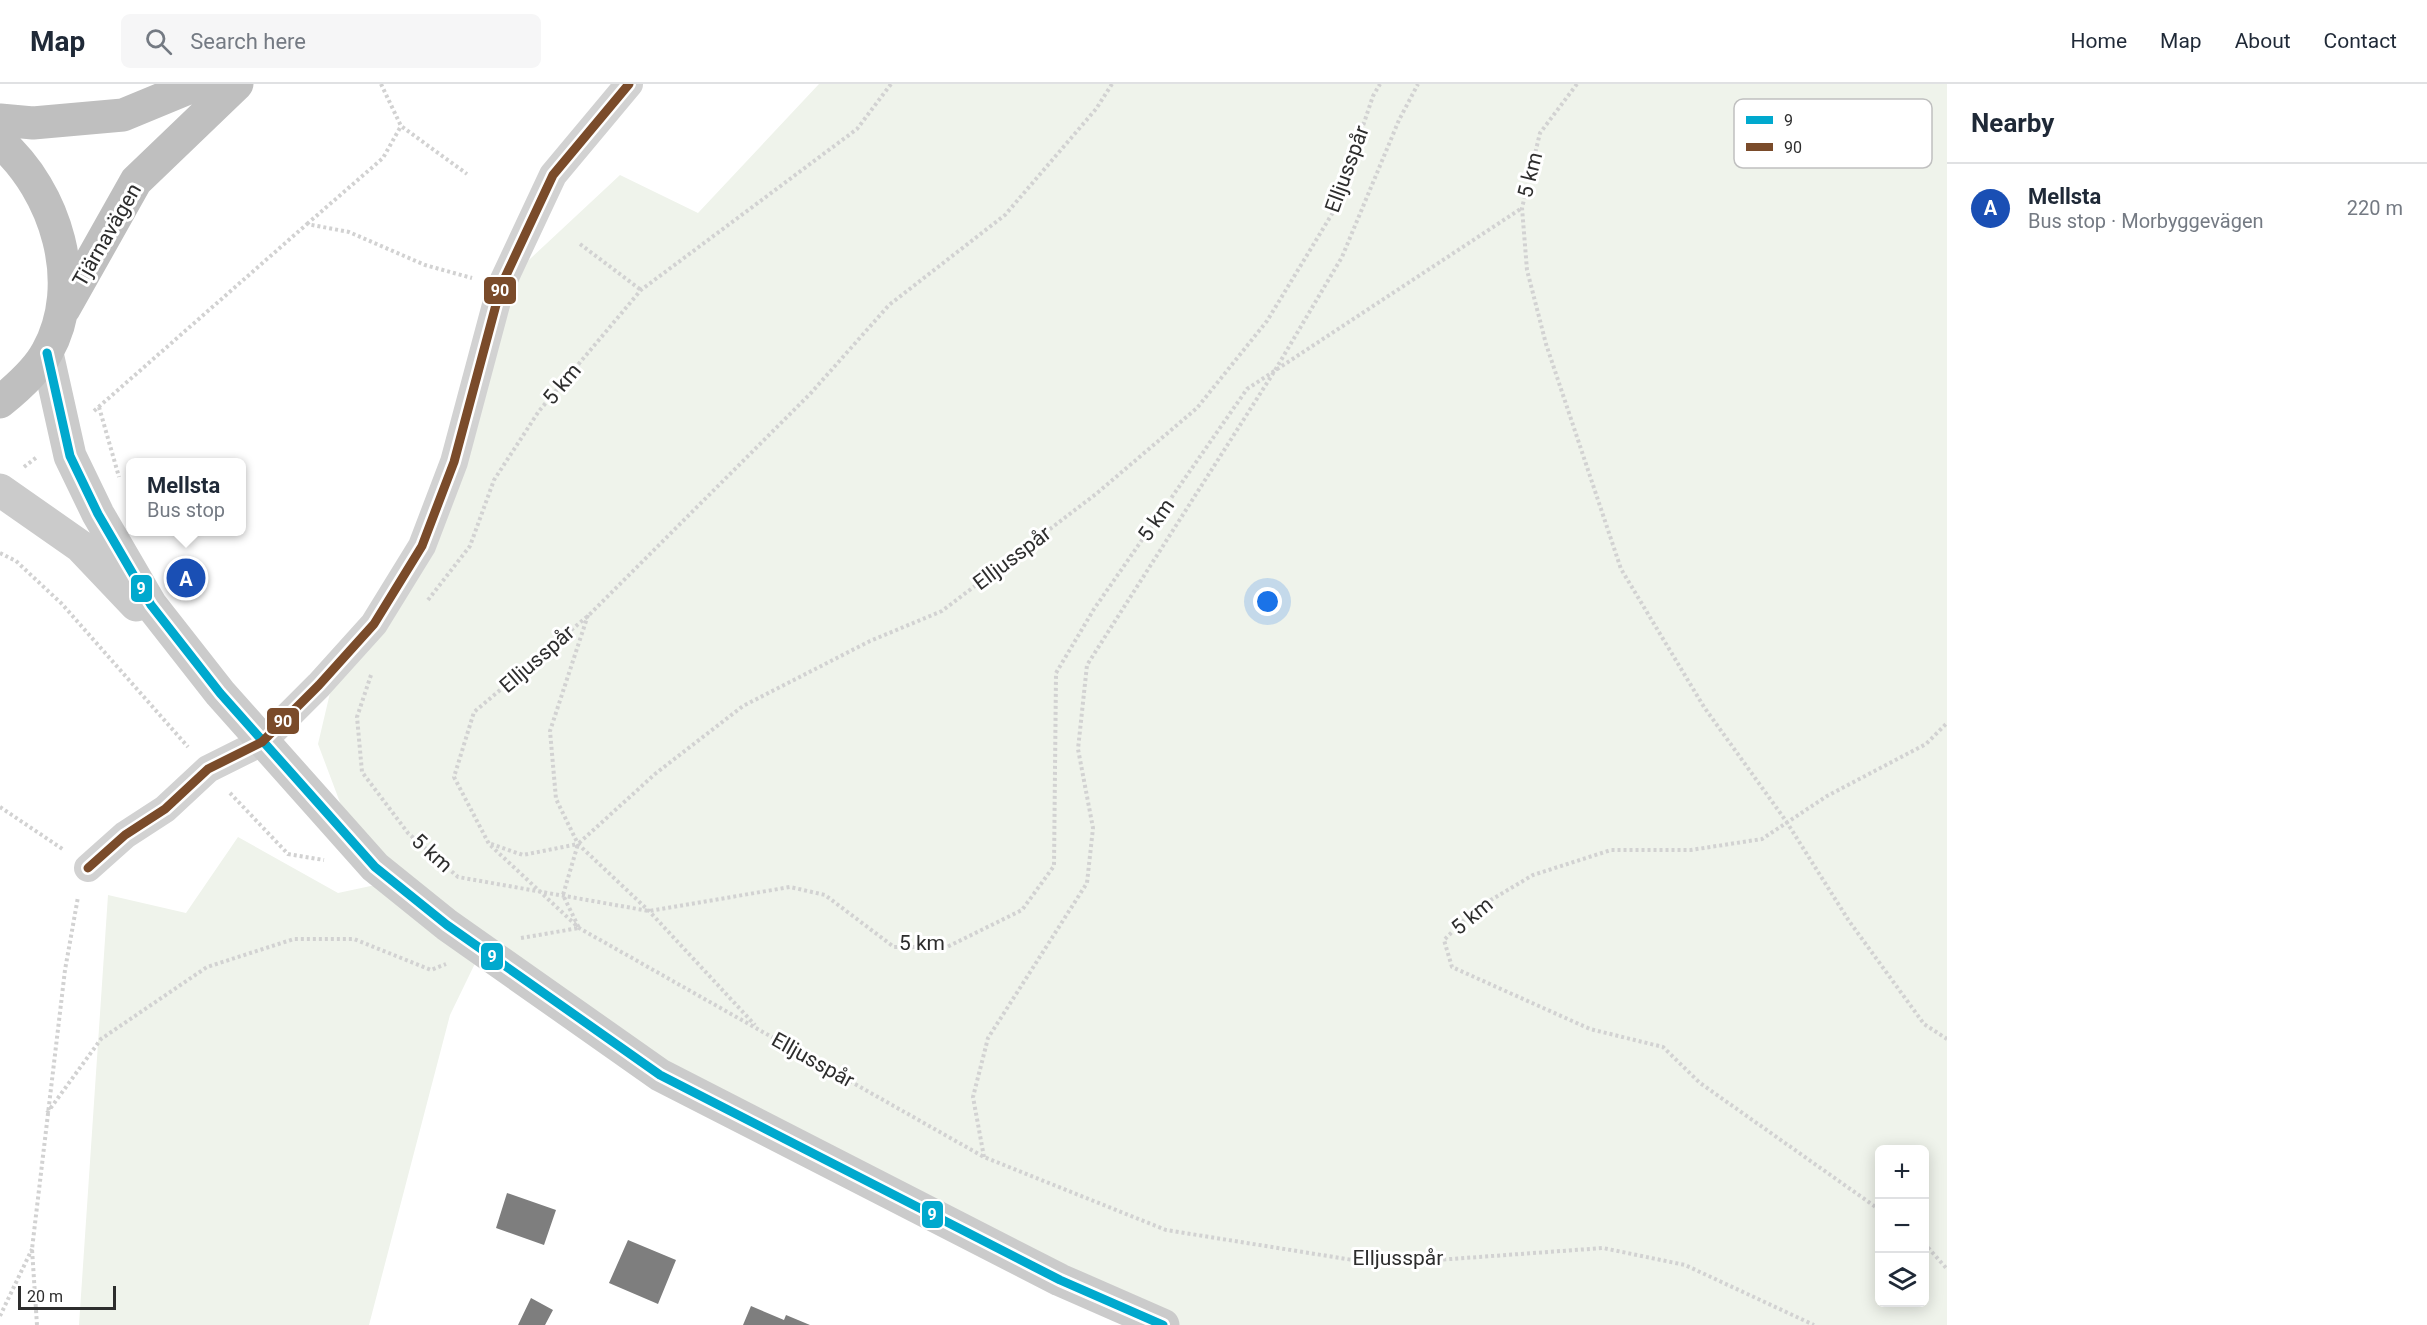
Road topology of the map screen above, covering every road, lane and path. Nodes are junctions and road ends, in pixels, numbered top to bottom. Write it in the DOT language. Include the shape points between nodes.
graph roads {
  1 [pos="198,84"];
  2 [pos="237,84"];
  3 [pos="381,84"];
  4 [pos="629,84"];
  5 [pos="891,84"];
  6 [pos="1112,84"];
  7 [pos="1380,84"];
  8 [pos="1418,84"];
  9 [pos="1577,84"];
  10 [pos="0,120"];
  11 [pos="401,126"];
  12 [pos="0,142"];
  13 [pos="467,174"];
  14 [pos="1522,208"];
  15 [pos="307,225"];
  16 [pos="580,244"];
  17 [pos="501,286"];
  18 [pos="641,290"];
  19 [pos="60,315"];
  20 [pos="47,353"];
  21 [pos="1274,372"];
  22 [pos="0,402"];
  23 [pos="99,407"];
  24 [pos="64,436"];
  25 [pos="9,481"];
  26 [pos="121,484"];
  27 [pos="0,553"];
  28 [pos="422,608"];
  29 [pos="589,615"];
  30 [pos="373,669"];
  31 [pos="220,693"];
  32 [pos="1947,723"];
  33 [pos="262,742"];
  34 [pos="208,770"];
  35 [pos="0,807"];
  36 [pos="1786,821"];
  37 [pos="489,843"];
  38 [pos="578,844"];
  39 [pos="375,867"];
  40 [pos="88,868"];
  41 [pos="541,891"];
  42 [pos="563,895"];
  43 [pos="649,911"];
  44 [pos="579,927"];
  45 [pos="482,949"];
  46 [pos="759,1030"];
  47 [pos="1947,1039"];
  48 [pos="47,1113"];
  49 [pos="984,1157"];
  50 [pos="1875,1206"];
  51 [pos="32,1249"];
  52 [pos="1929,1249"];
  53 [pos="1947,1269"];
  54 [pos="0,1316"];
  55 [pos="37,1325"];
  56 [pos="1163,1325"];
  57 [pos="1814,1325"];
  1 -- 10 [label="highway" via="123,115 33,123"];
  2 -- 19 [label="highway, Tjärnavägen" via="136,181"];
  3 -- 11 [label="path"];
  4 -- 17 [label="street" via="553,175"];
  5 -- 18 [label="path, 5 km" via="856,129"];
  6 -- 29 [label="path, Elljusspår" via="1096,109 1005,215 889,305 811,393"];
  7 -- 38 [label="path, Elljusspår" via="1335,209 1267,321 1197,408 1096,494 942,611 870,640 743,706 655,774"];
  8 -- 21 [label="path, Elljusspår" via="1342,257"];
  9 -- 14 [label="path, 5 km" via="1540,133"];
  11 -- 13 [label="path"];
  11 -- 15 [label="path" via="384,158"];
  12 -- 19 [label="highway" via="41,191 52,215 64,272"];
  14 -- 21 [label="path, 5 km"];
  14 -- 36 [label="path" via="1527,270 1546,344 1621,569 1704,707"];
  15 -- 17 [label="path" via="349,232 425,265"];
  15 -- 23 [label="path"];
  16 -- 18 [label="path"];
  17 -- 33 [label="street" via="454,462 422,546 374,624"];
  18 -- 28 [label="path, 5 km" via="539,411 494,480 470,546"];
  19 -- 20 [label="highway"];
  20 -- 22 [label="highway"];
  20 -- 24 [label="street"];
  21 -- 43 [label="path, 5 km" via="1247,389 1094,609 1056,673 1054,866 1022,910 946,947 894,947 825,895 790,887"];
  21 -- 49 [label="path, Elljusspår" via="1087,665 1078,749 1093,828 1087,883 988,1038 973,1097"];
  23 -- 24 [label="path"];
  23 -- 26 [label="path"];
  24 -- 25 [label="path"];
  24 -- 31 [label="street" via="98,514 151,605"];
  25 -- 31 [label="street" via="80,546"];
  27 -- 34 [label="path" via="16,561 62,604"];
  29 -- 37 [label="path, Elljusspår" via="474,712 454,777"];
  29 -- 38 [label="path" via="550,731 556,799"];
  30 -- 41 [label="path, 5 km" via="357,717 362,772 408,833 458,877"];
  31 -- 33 [label="street"];
  32 -- 36 [label="path, 5 km" via="1926,744"];
  33 -- 34 [label="street"];
  33 -- 39 [label="street"];
  34 -- 39 [label="path" via="288,854"];
  34 -- 40 [label="street" via="165,809 125,835"];
  35 -- 40 [label="path"];
  36 -- 47 [label="path" via="1849,921 1924,1024"];
  36 -- 50 [label="path, 5 km" via="1762,838 1691,849 1611,850 1533,875 1474,910 1444,940 1452,967 1590,1029 1663,1047 1700,1083"];
  37 -- 38 [label="path" via="523,855"];
  37 -- 41 [label="path, Elljusspår"];
  38 -- 42 [label="path"];
  38 -- 43 [label="path"];
  39 -- 45 [label="street"];
  40 -- 48 [label="path" via="77,900"];
  41 -- 42 [label="path, 5 km"];
  41 -- 44 [label="path, Elljusspår"];
  42 -- 43 [label="path, 5 km"];
  42 -- 44 [label="path"];
  43 -- 46 [label="path"];
  44 -- 45 [label="path" via="529,935"];
  44 -- 46 [label="path, Elljusspår"];
  45 -- 48 [label="path" via="431,970 354,939 294,939 207,966 101,1039"];
  45 -- 56 [label="street" via="660,1075 1060,1280"];
  46 -- 49 [label="path, Elljusspår"];
  48 -- 51 [label="path"];
  49 -- 57 [label="path, Elljusspår" via="1166,1230 1359,1260 1437,1260 1603,1248 1685,1265"];
  51 -- 54 [label="path"];
  51 -- 55 [label="path"];
  52 -- 53 [label="path"];
}
